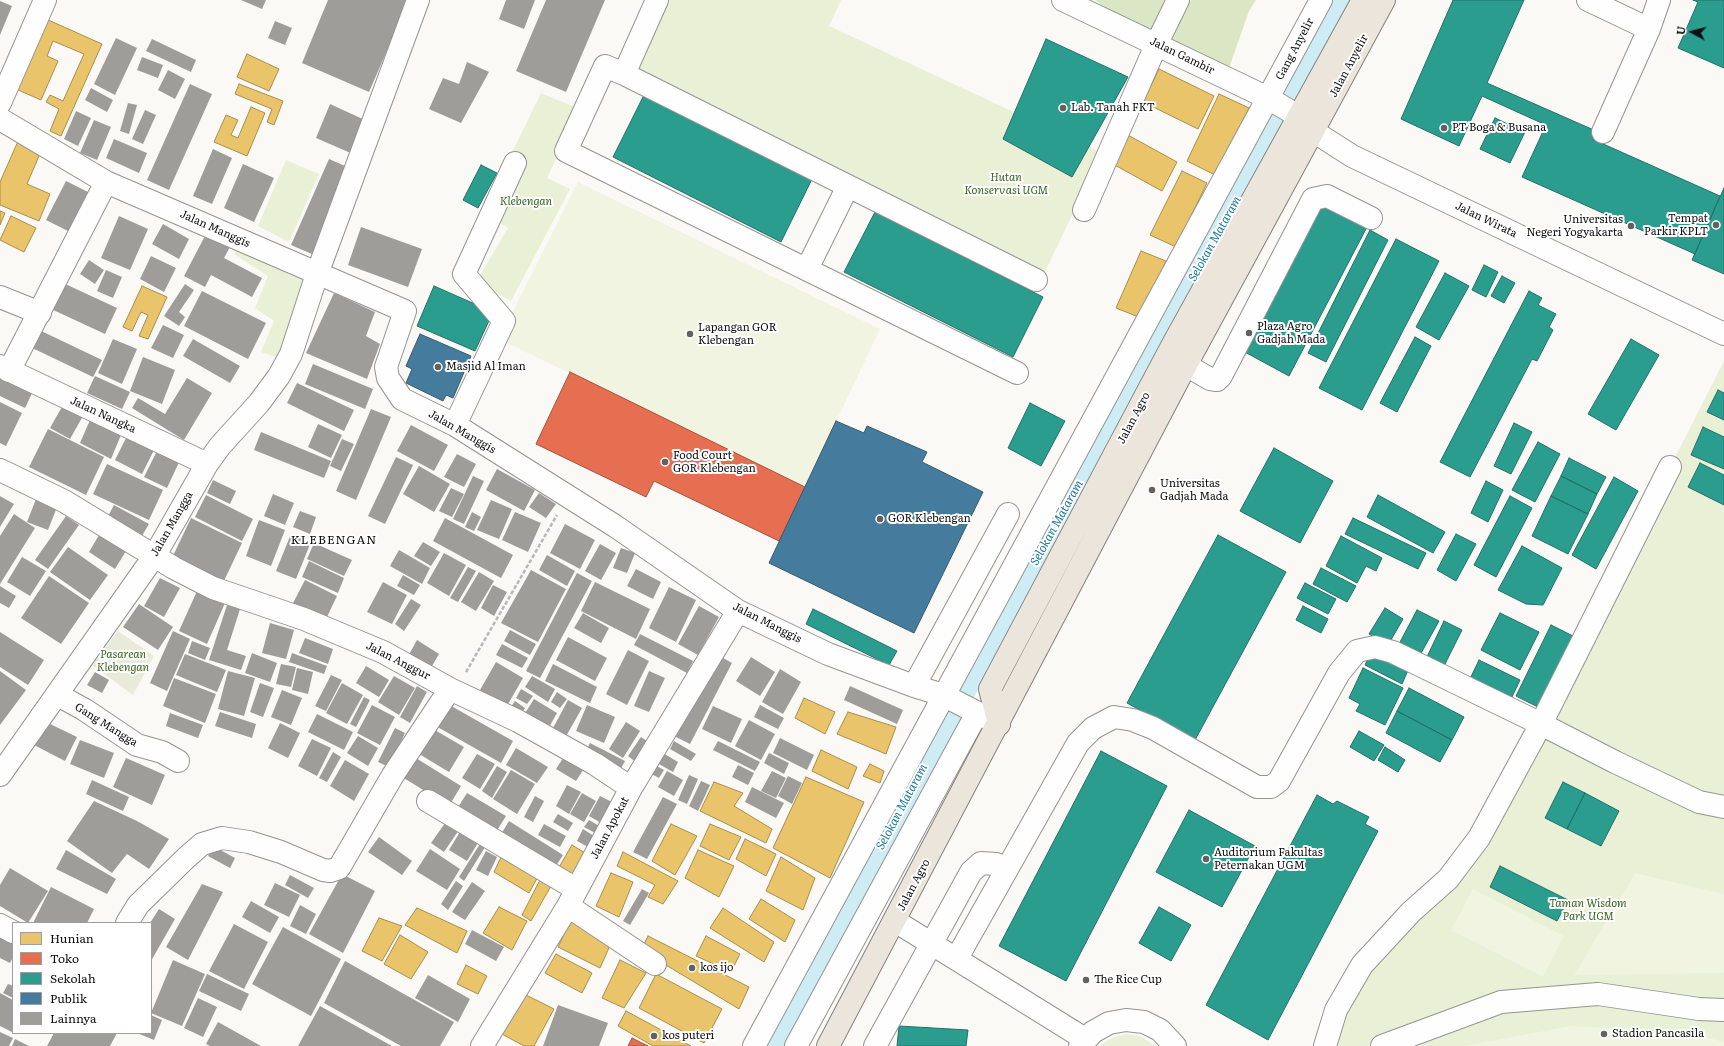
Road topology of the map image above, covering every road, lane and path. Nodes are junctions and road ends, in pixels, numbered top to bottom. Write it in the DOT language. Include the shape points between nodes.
graph roads {
  1 [pos="45,0"];
  2 [pos="418,0"];
  3 [pos="657,0"];
  4 [pos="1063,0"];
  5 [pos="1178,0"];
  6 [pos="1321,0"];
  7 [pos="1363,0"];
  8 [pos="1384,0"];
  9 [pos="1659,0"];
  10 [pos="1592,1"];
  11 [pos="1649,29"];
  12 [pos="1157,43"];
  13 [pos="624,74"];
  14 [pos="1270,99"];
  15 [pos="0,104"];
  16 [pos="1295,114"];
  17 [pos="0,119"];
  18 [pos="1313,131"];
  19 [pos="1603,132"];
  20 [pos="515,163"];
  21 [pos="106,182"];
  22 [pos="848,186"];
  23 [pos="1084,210"];
  24 [pos="1371,218"];
  25 [pos="807,269"];
  26 [pos="317,274"];
  27 [pos="1036,280"];
  28 [pos="0,297"];
  29 [pos="40,313"];
  30 [pos="1724,334"];
  31 [pos="1186,365"];
  32 [pos="5,369"];
  33 [pos="1017,373"];
  34 [pos="455,425"];
  35 [pos="207,464"];
  36 [pos="1670,467"];
  37 [pos="0,470"];
  38 [pos="568,498"];
  39 [pos="1008,514"];
  40 [pos="155,555"];
  41 [pos="738,610"];
  42 [pos="914,686"];
  43 [pos="452,690"];
  44 [pos="58,695"];
  45 [pos="946,697"];
  46 [pos="974,711"];
  47 [pos="999,724"];
  48 [pos="1541,724"];
  49 [pos="178,761"];
  50 [pos="2,767"];
  51 [pos="631,788"];
  52 [pos="428,801"];
  53 [pos="1724,807"];
  54 [pos="1007,869"];
  55 [pos="572,897"];
  56 [pos="895,921"];
  57 [pos="128,922"];
  58 [pos="0,925"];
  59 [pos="12,931"];
  60 [pos="931,942"];
  61 [pos="957,958"];
  62 [pos="655,964"];
  63 [pos="1724,1010"];
  64 [pos="1083,1042"];
  65 [pos="482,1046"];
  66 [pos="754,1046"];
  67 [pos="796,1046"];
  68 [pos="828,1046"];
  69 [pos="875,1046"];
  70 [pos="1175,1046"];
  71 [pos="1325,1046"];
  72 [pos="1382,1046"];
  1 -- 15 [label="street"];
  2 -- 26 [label="street, Jalan Mangga"];
  3 -- 13 [label="street"];
  4 -- 12 [label="street, Jalan Gambir"];
  5 -- 12 [label="street"];
  6 -- 14 [label="street, Gang Anyelir"];
  7 -- 16 [label="main road, Jalan Anyelir"];
  8 -- 18 [label="main road, Jalan Anyelir"];
  9 -- 11 [label="street"];
  10 -- 11 [label="street"];
  11 -- 19 [label="street"];
  12 -- 14 [label="street, Jalan Gambir"];
  12 -- 23 [label="street"];
  13 -- 22 [label="street"];
  13 -- 25 [label="street" via="605,66 566,151"];
  14 -- 16 [label="street, Jalan Gambir"];
  14 -- 45 [label="street, Gang Anyelir"];
  16 -- 18 [label="street, Jalan Wirata"];
  16 -- 47 [label="main road, Jalan Agro" via="990,689"];
  17 -- 21 [label="street, Jalan Manggis"];
  18 -- 30 [label="street, Jalan Wirata" via="1360,159"];
  18 -- 31 [label="main road, Jalan Agro"];
  20 -- 34 [label="street" via="464,274 504,321"];
  21 -- 26 [label="street, Jalan Manggis"];
  21 -- 29 [label="street"];
  22 -- 25 [label="street"];
  22 -- 27 [label="street"];
  24 -- 31 [label="street" via="1327,196 1314,199 1218,380 1210,379"];
  25 -- 33 [label="street"];
  26 -- 34 [label="street, Jalan Manggis" via="405,311 386,367 388,378 402,399"];
  26 -- 35 [label="street, Jalan Mangga" via="291,354 279,376"];
  28 -- 29 [label="street"];
  29 -- 32 [label="street"];
  31 -- 47 [label="main road, Jalan Agro"];
  32 -- 35 [label="street, Jalan Nangka"];
  34 -- 38 [label="street, Jalan Manggis"];
  35 -- 40 [label="street, Jalan Mangga"];
  36 -- 48 [label="street"];
  37 -- 40 [label="street, Jalan Anggur" via="64,501"];
  38 -- 41 [label="street, Jalan Manggis" via="615,526"];
  38 -- 43 [label="path"];
  39 -- 42 [label="street"];
  40 -- 43 [label="street, Jalan Anggur" via="213,588 304,619 384,652"];
  40 -- 44 [label="street, Jalan Mangga"];
  41 -- 42 [label="street, Jalan Manggis" via="828,654"];
  41 -- 51 [label="street, Jalan Apokat"];
  42 -- 45 [label="street, Jalan Manggis"];
  43 -- 51 [label="street, Jalan Anggur" via="524,725 595,764"];
  43 -- 57 [label="street" via="393,775 339,868 323,870 281,852 249,842 222,838 202,844 138,905"];
  44 -- 49 [label="street, Gang Mangga" via="137,745 162,752"];
  44 -- 50 [label="street, Jalan Mangga"];
  45 -- 46 [label="street, Jalan Manggis"];
  45 -- 66 [label="street, Gang Anyelir"];
  46 -- 47 [label="street, Jalan Manggis"];
  46 -- 67 [label="street"];
  47 -- 56 [label="main road, Jalan Agro"];
  48 -- 53 [label="street" via="1700,802"];
  48 -- 54 [label="street" via="1393,652 1375,647 1357,651 1339,672 1279,781 1271,787 1257,787 1153,728 1133,720 1114,717 1093,728 1078,743"];
  48 -- 71 [label="street" via="1479,838 1448,879 1411,912 1362,964 1336,1010"];
  51 -- 55 [label="street, Jalan Apokat"];
  52 -- 55 [label="street"];
  54 -- 60 [label="street" via="996,864 981,863 971,872"];
  54 -- 61 [label="street"];
  55 -- 62 [label="street"];
  55 -- 65 [label="street, Jalan Apokat"];
  56 -- 60 [label="street"];
  56 -- 68 [label="main road, Jalan Agro"];
  58 -- 59 [label="street"];
  60 -- 61 [label="street"];
  60 -- 69 [label="street"];
  61 -- 64 [label="street"];
  63 -- 72 [label="street" via="1699,1009 1598,994 1501,1002"];
  64 -- 70 [label="street" via="1093,1032 1109,1023 1126,1020 1144,1022 1160,1030"];
}
